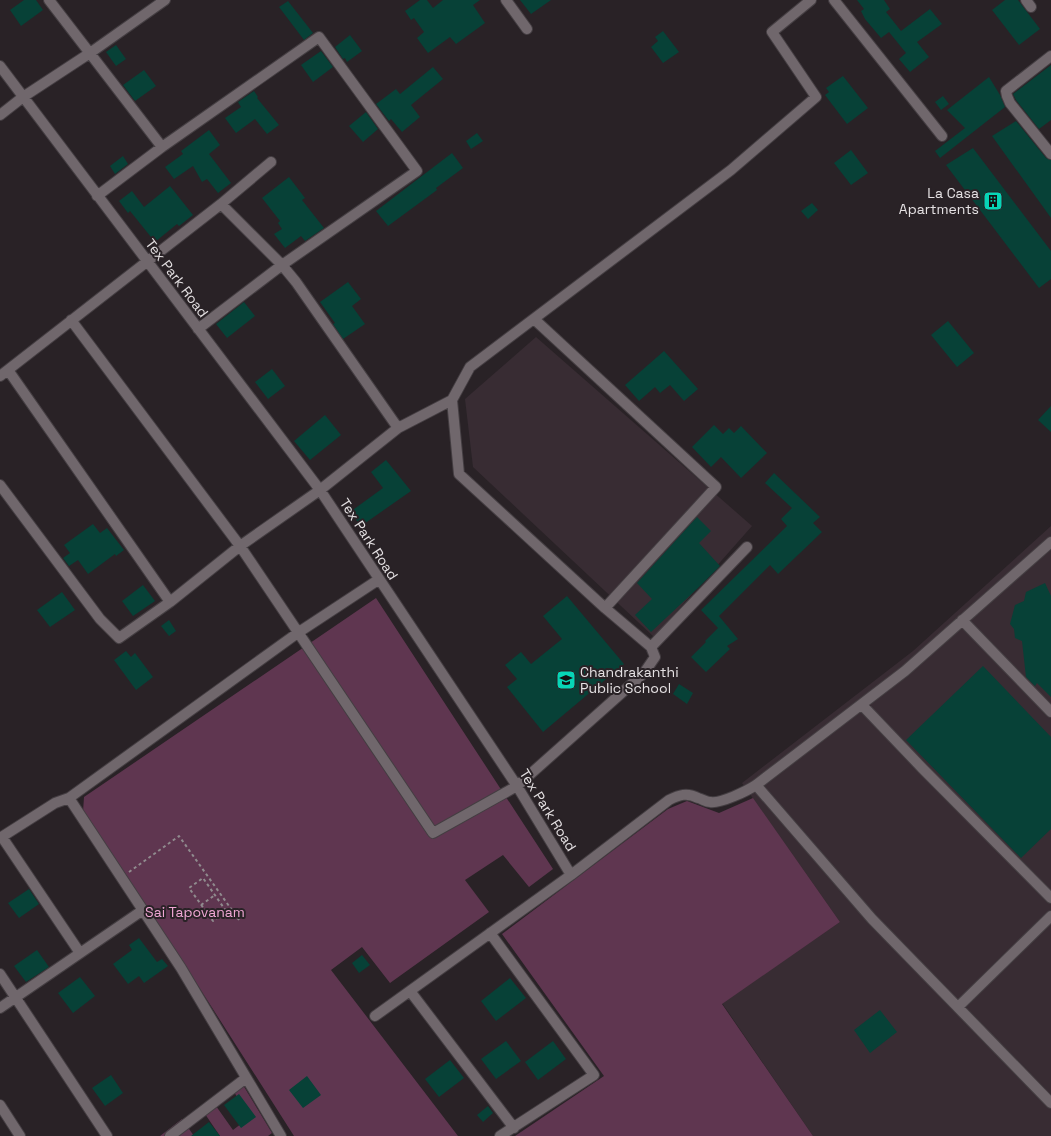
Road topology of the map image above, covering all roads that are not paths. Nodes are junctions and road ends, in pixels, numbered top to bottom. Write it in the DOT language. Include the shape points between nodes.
graph roads {
  1 [pos="49,0"];
  2 [pos="165,0"];
  3 [pos="506,0"];
  4 [pos="811,0"];
  5 [pos="834,0"];
  6 [pos="527,29"];
  7 [pos="90,53"];
  8 [pos="1051,56"];
  9 [pos="0,66"];
  10 [pos="23,97"];
  11 [pos="0,115"];
  12 [pos="942,136"];
  13 [pos="162,147"];
  14 [pos="1051,154"];
  15 [pos="271,162"];
  16 [pos="97,196"];
  17 [pos="221,204"];
  18 [pos="147,261"];
  19 [pos="282,265"];
  20 [pos="534,319"];
  21 [pos="71,320"];
  22 [pos="198,329"];
  23 [pos="4,373"];
  24 [pos="452,400"];
  25 [pos="398,428"];
  26 [pos="0,485"];
  27 [pos="320,490"];
  28 [pos="1051,542"];
  29 [pos="240,546"];
  30 [pos="748,547"];
  31 [pos="378,580"];
  32 [pos="170,602"];
  33 [pos="605,608"];
  34 [pos="962,620"];
  35 [pos="299,632"];
  36 [pos="651,647"];
  37 [pos="862,705"];
  38 [pos="1051,712"];
  39 [pos="517,786"];
  40 [pos="752,788"];
  41 [pos="69,798"];
  42 [pos="1,837"];
  43 [pos="571,875"];
  44 [pos="1051,898"];
  45 [pos="143,910"];
  46 [pos="1051,916"];
  47 [pos="490,933"];
  48 [pos="80,953"];
  49 [pos="0,974"];
  50 [pos="410,991"];
  51 [pos="16,998"];
  52 [pos="958,1007"];
  53 [pos="0,1008"];
  54 [pos="375,1016"];
  55 [pos="246,1078"];
  56 [pos="1051,1103"];
  57 [pos="0,1105"];
  58 [pos="514,1128"];
  59 [pos="20,1136"];
  60 [pos="107,1136"];
  61 [pos="170,1136"];
  62 [pos="281,1136"];
  63 [pos="500,1136"];
  1 -- 7 [label="street"];
  2 -- 7 [label="street"];
  3 -- 6 [label="street"];
  4 -- 20 [label="street" via="772,32 816,97 731,170"];
  5 -- 12 [label="street"];
  7 -- 10 [label="street"];
  7 -- 13 [label="street"];
  8 -- 14 [label="street" via="1006,91 1010,104"];
  9 -- 10 [label="street, Tex Park Road"];
  10 -- 11 [label="street"];
  10 -- 16 [label="street, Tex Park Road"];
  13 -- 16 [label="street"];
  13 -- 19 [label="street" via="318,37 417,171"];
  15 -- 17 [label="street"];
  16 -- 18 [label="street, Tex Park Road"];
  17 -- 18 [label="street"];
  17 -- 19 [label="street"];
  18 -- 21 [label="street"];
  18 -- 22 [label="street, Tex Park Road"];
  19 -- 22 [label="street"];
  19 -- 25 [label="street"];
  20 -- 24 [label="street" via="470,367"];
  20 -- 33 [label="street" via="716,487"];
  21 -- 23 [label="street"];
  21 -- 29 [label="street"];
  22 -- 27 [label="street, Tex Park Road"];
  23 -- 32 [label="street"];
  24 -- 25 [label="street"];
  24 -- 33 [label="street" via="459,474"];
  25 -- 27 [label="street"];
  26 -- 32 [label="street" via="100,619 118,638"];
  27 -- 29 [label="street"];
  27 -- 31 [label="street, Tex Park Road"];
  28 -- 34 [label="street, Tex Park Road"];
  29 -- 32 [label="street"];
  29 -- 35 [label="street"];
  30 -- 36 [label="street"];
  31 -- 35 [label="street"];
  31 -- 39 [label="street, Tex Park Road"];
  33 -- 36 [label="street"];
  34 -- 37 [label="street, Tex Park Road"];
  34 -- 38 [label="street"];
  35 -- 39 [label="street" via="433,833"];
  35 -- 41 [label="street"];
  36 -- 39 [label="street" via="655,657 644,673"];
  37 -- 40 [label="street, Tex Park Road"];
  37 -- 44 [label="street"];
  39 -- 43 [label="street, Tex Park Road"];
  40 -- 43 [label="street, Tex Park Road" via="716,803 690,794 669,800"];
  40 -- 52 [label="street" via="872,919"];
  41 -- 42 [label="street" via="55,803"];
  41 -- 45 [label="street"];
  42 -- 48 [label="street"];
  43 -- 47 [label="street"];
  45 -- 48 [label="street"];
  45 -- 55 [label="street" via="181,968"];
  46 -- 52 [label="street"];
  47 -- 50 [label="street"];
  47 -- 58 [label="street" via="594,1075"];
  48 -- 51 [label="street"];
  49 -- 51 [label="street"];
  50 -- 54 [label="street"];
  50 -- 58 [label="street"];
  51 -- 53 [label="street"];
  51 -- 60 [label="street"];
  52 -- 56 [label="street"];
  55 -- 61 [label="street"];
  55 -- 62 [label="street"];
  57 -- 59 [label="street"];
  58 -- 63 [label="street"];
}
